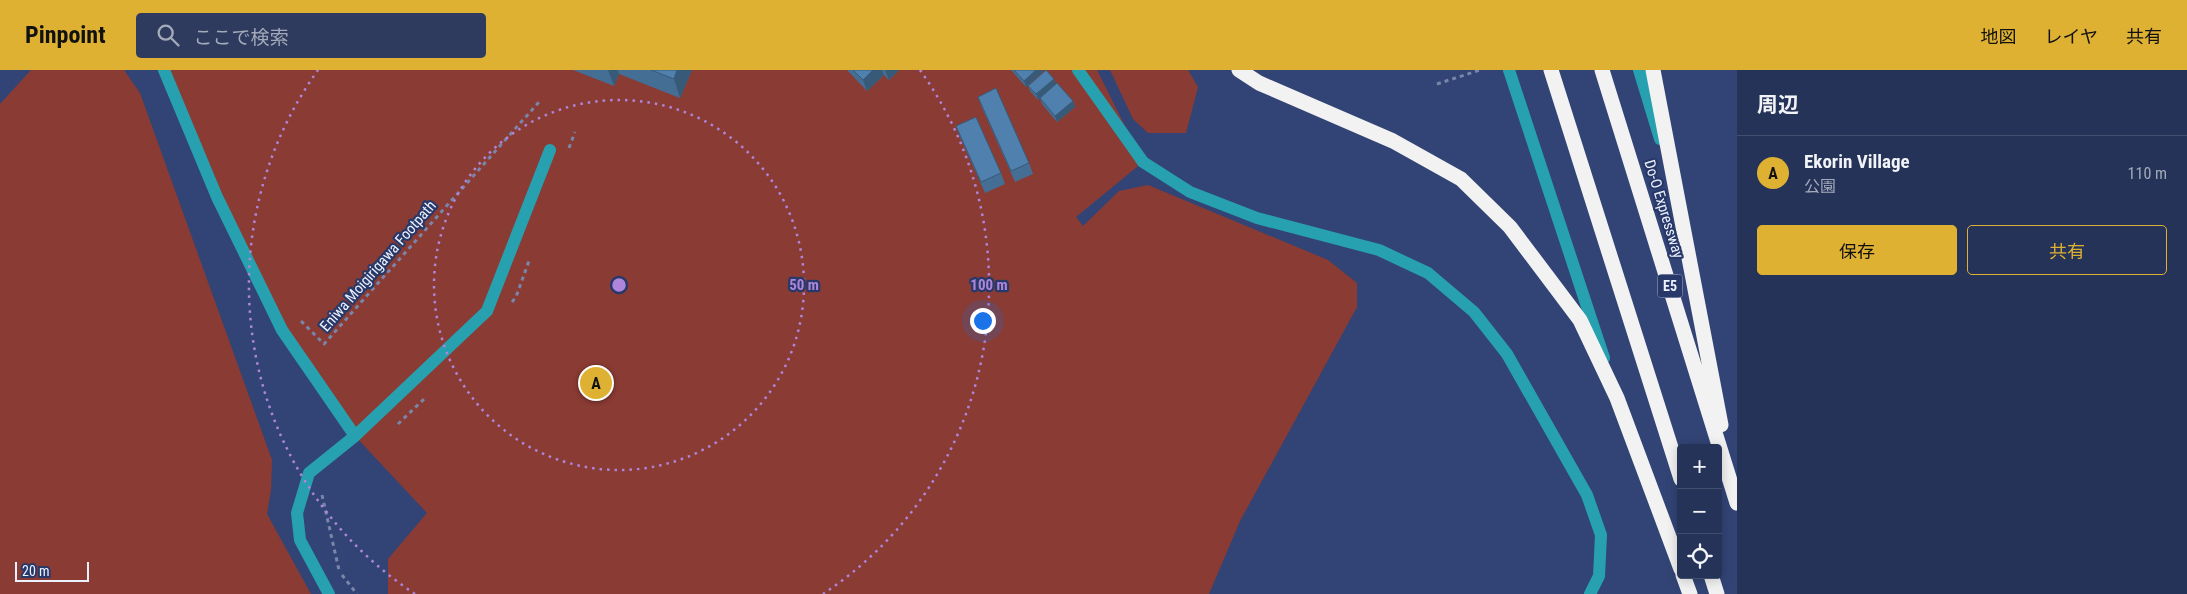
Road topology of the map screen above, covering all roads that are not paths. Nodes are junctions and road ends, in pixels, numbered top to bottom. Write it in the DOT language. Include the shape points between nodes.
graph roads {
  1 [pos="164,70"];
  2 [pos="1078,70"];
  3 [pos="1239,70"];
  4 [pos="1509,70"];
  5 [pos="1550,70"];
  6 [pos="1602,70"];
  7 [pos="1639,70"];
  8 [pos="1653,70"];
  9 [pos="550,150"];
  10 [pos="1677,194"];
  11 [pos="1617,398"];
  12 [pos="356,436"];
  13 [pos="1677,467"];
  14 [pos="1736,499"];
  15 [pos="1677,558"];
  16 [pos="1684,579"];
  17 [pos="1712,579"];
  18 [pos="329,594"];
  19 [pos="1590,594"];
  20 [pos="1690,594"];
  21 [pos="1717,594"];
  1 -- 12 [label="street" via="217,197 282,330"];
  2 -- 19 [label="street" via="1143,162 1190,192 1257,218 1379,250 1428,273 1474,312 1507,354 1588,495 1601,535 1599,576"];
  3 -- 11 [label="highway" via="1259,83 1393,141 1461,179 1510,227 1580,320"];
  4 -- 11 [label="street"];
  5 -- 13 [label="highway"];
  6 -- 14 [label="highway, Do-O Expressway / E5"];
  7 -- 10 [label="street"];
  8 -- 10 [label="highway"];
  9 -- 12 [label="street" via="487,311"];
  10 -- 14 [label="highway"];
  11 -- 15 [label="highway"];
  12 -- 18 [label="street" via="310,473 297,513 300,540"];
  16 -- 20 [label="highway"];
  17 -- 21 [label="highway"];
}
